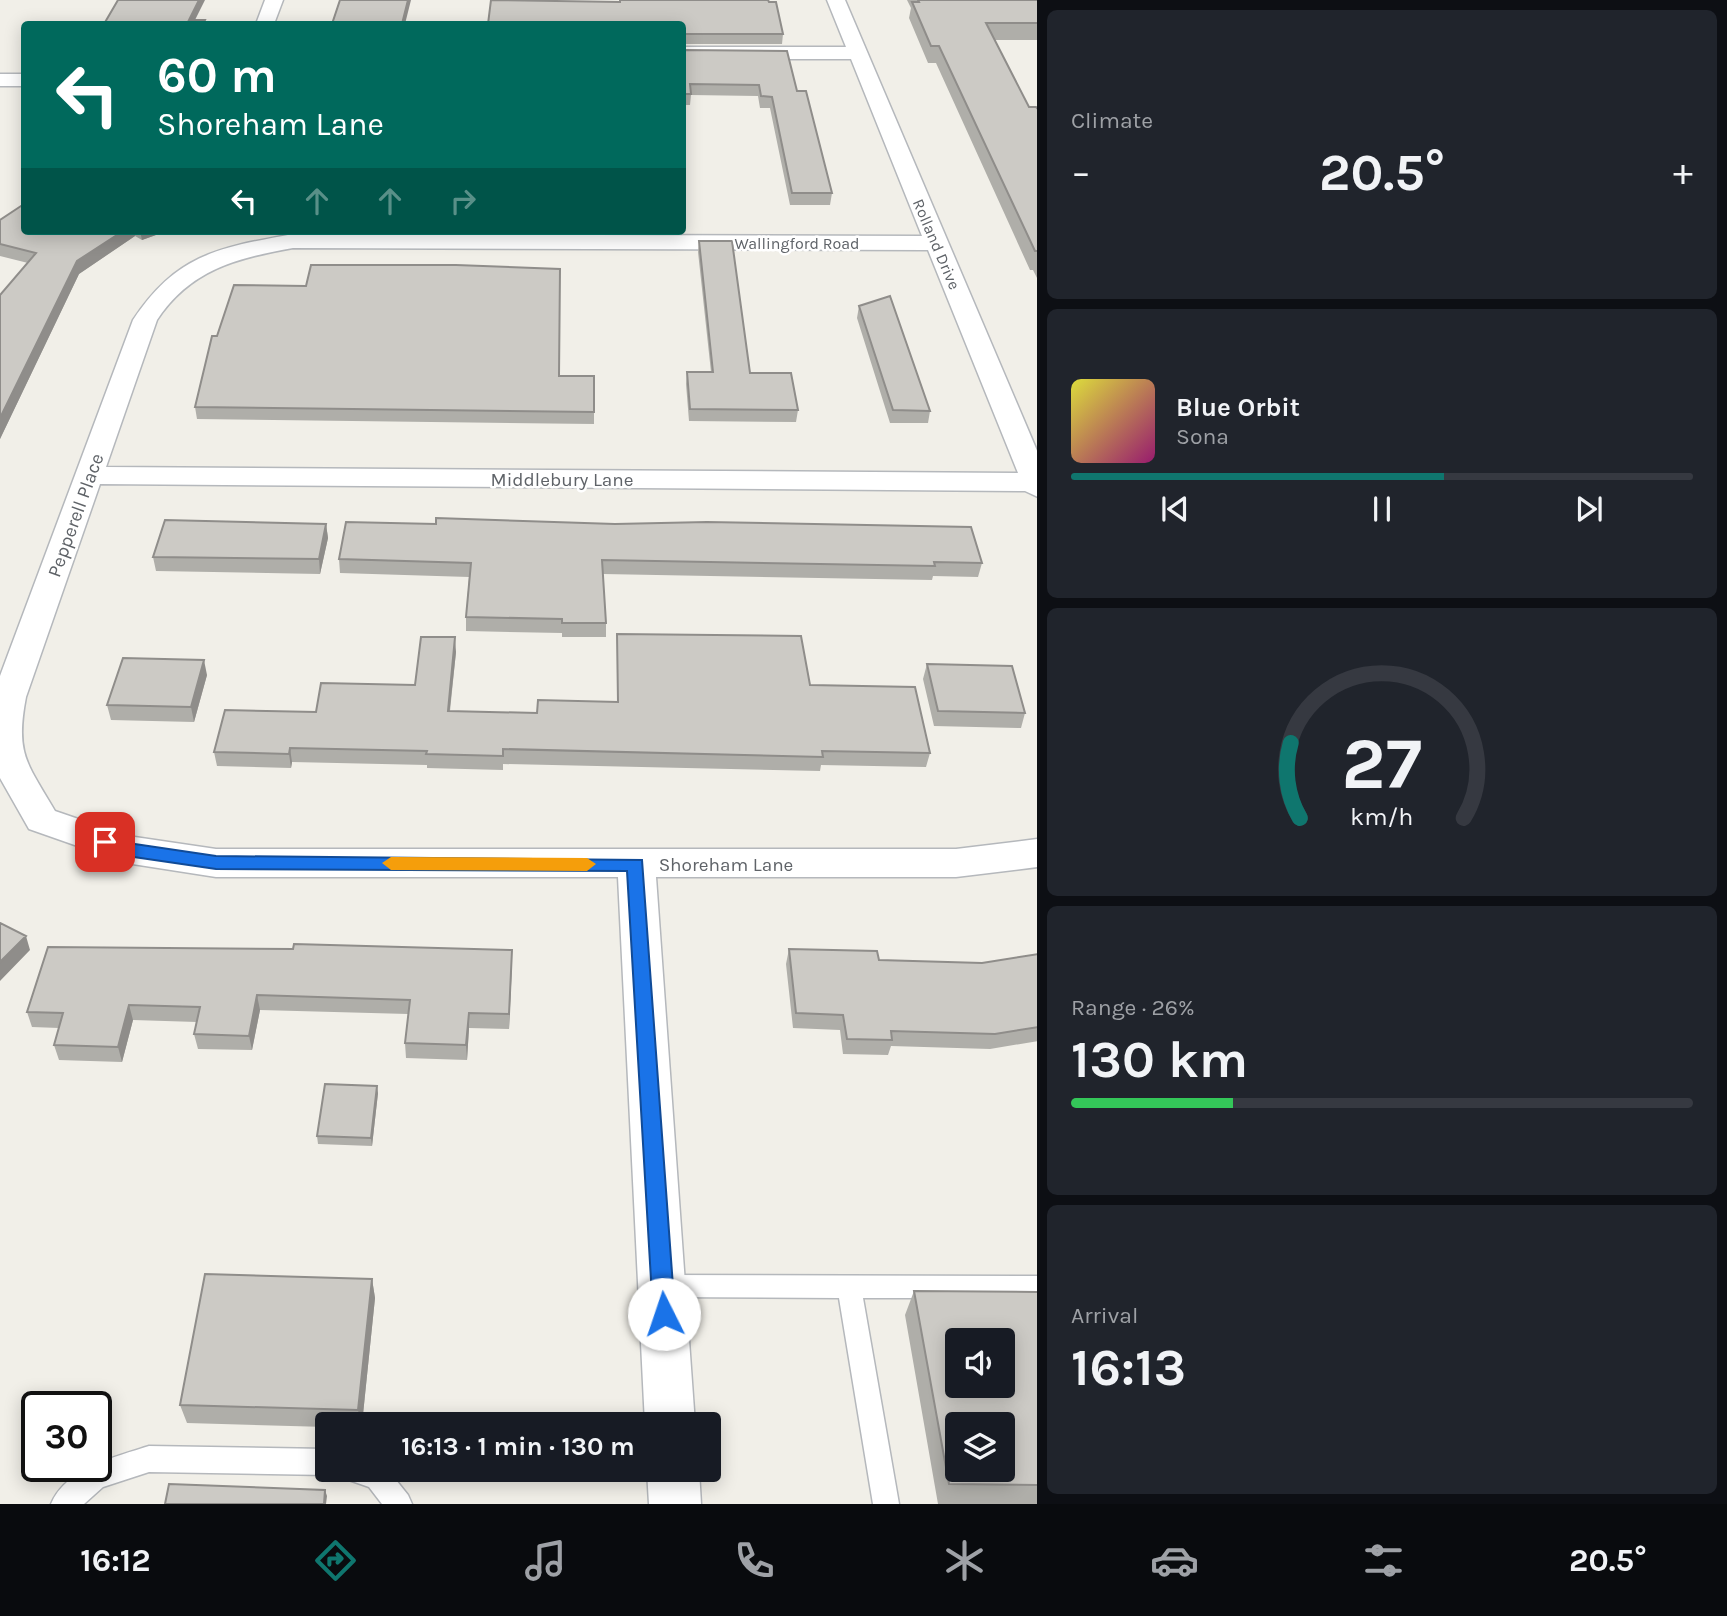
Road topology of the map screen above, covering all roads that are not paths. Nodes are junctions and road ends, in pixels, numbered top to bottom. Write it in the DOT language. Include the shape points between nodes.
graph roads {
  1 [pos="274,0"];
  2 [pos="836,0"];
  3 [pos="266,21"];
  4 [pos="686,53"];
  5 [pos="857,53"];
  6 [pos="0,80"];
  7 [pos="21,80"];
  8 [pos="938,243"];
  9 [pos="237,253"];
  10 [pos="89,475"];
  11 [pos="1036,485"];
  12 [pos="42,820"];
  13 [pos="1037,853"];
  14 [pos="636,864"];
  15 [pos="662,1286"];
  16 [pos="849,1287"];
  17 [pos="1037,1287"];
  18 [pos="669,1412"];
  19 [pos="315,1462"];
  20 [pos="381,1482"];
  21 [pos="674,1482"];
  22 [pos="64,1504"];
  23 [pos="399,1504"];
  24 [pos="676,1504"];
  25 [pos="886,1504"];
  1 -- 3 [label="street"];
  2 -- 5 [label="street, Rolland Drive"];
  4 -- 5 [label="street"];
  5 -- 8 [label="street, Rolland Drive"];
  6 -- 7 [label="street"];
  8 -- 9 [label="street, Wallingford Road" via="293,241"];
  8 -- 11 [label="street, Rolland Drive"];
  9 -- 10 [label="street, Pepperell Place" via="178,278 159,295 133,349"];
  10 -- 11 [label="street, Middlebury Lane"];
  10 -- 12 [label="street, Pepperell Place" via="9,697 2,731 8,761"];
  12 -- 14 [label="street, Shoreham Lane" via="127,849 216,863"];
  13 -- 14 [label="street, Shoreham Lane" via="956,863"];
  14 -- 15 [label="street"];
  15 -- 16 [label="lane"];
  15 -- 18 [label="street"];
  16 -- 17 [label="lane"];
  16 -- 25 [label="lane"];
  19 -- 22 [label="lane" via="149,1459 95,1477"];
  20 -- 23 [label="lane"];
  21 -- 24 [label="street"];
}
